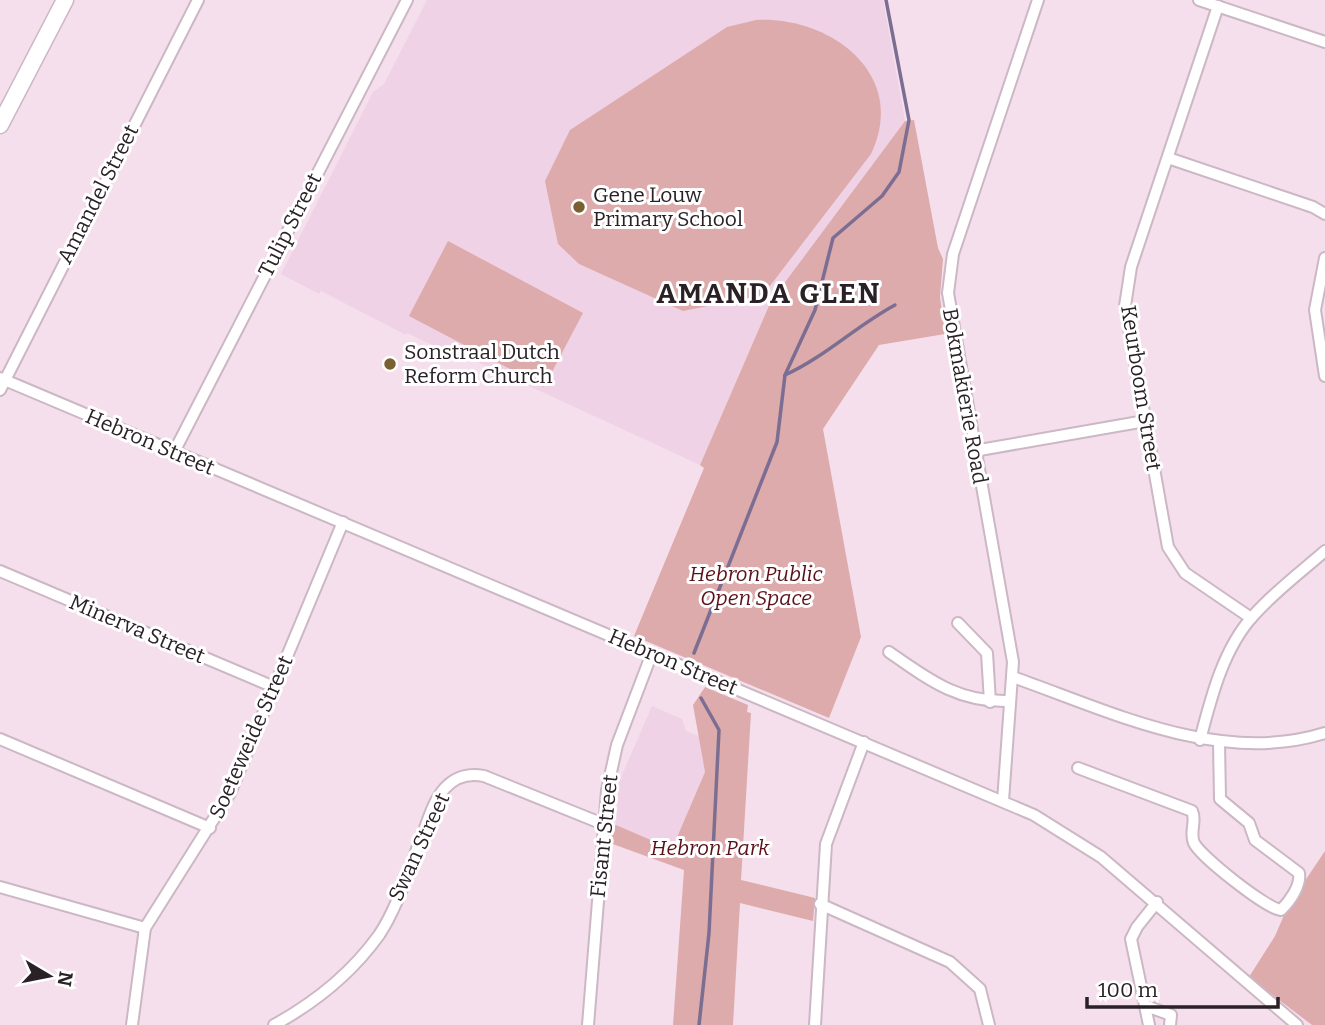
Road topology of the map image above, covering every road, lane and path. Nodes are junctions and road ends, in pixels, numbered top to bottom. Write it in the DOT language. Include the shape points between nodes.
graph roads {
  1 [pos="65,0"];
  2 [pos="198,0"];
  3 [pos="407,0"];
  4 [pos="1038,0"];
  5 [pos="1199,0"];
  6 [pos="1218,6"];
  7 [pos="1325,42"];
  8 [pos="0,125"];
  9 [pos="1168,158"];
  10 [pos="1325,214"];
  11 [pos="1325,258"];
  12 [pos="1325,376"];
  13 [pos="1,383"];
  14 [pos="1145,421"];
  15 [pos="974,451"];
  16 [pos="174,452"];
  17 [pos="343,522"];
  18 [pos="1325,551"];
  19 [pos="0,571"];
  20 [pos="1251,618"];
  21 [pos="958,622"];
  22 [pos="889,652"];
  23 [pos="652,653"];
  24 [pos="1013,677"];
  25 [pos="274,687"];
  26 [pos="1010,701"];
  27 [pos="990,702"];
  28 [pos="1325,733"];
  29 [pos="0,739"];
  30 [pos="1200,740"];
  31 [pos="864,742"];
  32 [pos="1219,743"];
  33 [pos="1077,768"];
  34 [pos="1003,801"];
  35 [pos="603,824"];
  36 [pos="210,828"];
  37 [pos="0,887"];
  38 [pos="1157,902"];
  39 [pos="820,904"];
  40 [pos="145,928"];
  41 [pos="1146,1006"];
  42 [pos="132,1025"];
  43 [pos="274,1025"];
  44 [pos="588,1025"];
  45 [pos="815,1025"];
  46 [pos="989,1025"];
  47 [pos="1149,1025"];
  48 [pos="1170,1025"];
  49 [pos="1297,1025"];
  1 -- 8 [label="street"];
  2 -- 13 [label="street, Amandel Street"];
  3 -- 16 [label="street, Tulip Street"];
  4 -- 15 [label="street, Bokmakierie Road" via="953,254 949,279 949,307"];
  5 -- 6 [label="street"];
  6 -- 7 [label="street"];
  6 -- 9 [label="street, Keurboom Street"];
  9 -- 10 [label="street"];
  9 -- 14 [label="street, Keurboom Street" via="1130,267 1126,292 1127,324"];
  11 -- 12 [label="street" via="1315,310"];
  13 -- 16 [label="street, Hebron Street"];
  14 -- 15 [label="street"];
  14 -- 20 [label="street, Keurboom Street" via="1172,554 1185,573"];
  15 -- 24 [label="street, Bokmakierie Road"];
  16 -- 17 [label="street, Hebron Street"];
  17 -- 23 [label="street, Hebron Street"];
  17 -- 25 [label="street, Soeteweide Street"];
  18 -- 20 [label="street"];
  19 -- 25 [label="street, Minerva Street"];
  20 -- 30 [label="street" via="1228,655"];
  21 -- 27 [label="street" via="985,649"];
  22 -- 27 [label="street" via="936,684"];
  23 -- 31 [label="street, Hebron Street"];
  23 -- 35 [label="street, Fisant Street" via="617,745"];
  24 -- 26 [label="street, Bokmakierie Road"];
  24 -- 30 [label="street"];
  25 -- 36 [label="street, Soeteweide Street" via="230,793"];
  26 -- 27 [label="street"];
  26 -- 34 [label="street, Bokmakierie Road"];
  28 -- 32 [label="street" via="1279,743"];
  29 -- 36 [label="street"];
  30 -- 32 [label="street"];
  31 -- 34 [label="street, Hebron Street"];
  31 -- 39 [label="street" via="830,830"];
  32 -- 33 [label="street" via="1220,799 1249,823 1257,842 1298,873 1293,895 1281,909 1256,896 1197,848 1192,811"];
  34 -- 38 [label="street, Hebron Street" via="1074,838"];
  35 -- 43 [label="street, Swan Street" via="490,778 470,775 457,779 445,788 432,811 380,933 337,984"];
  35 -- 44 [label="street, Fisant Street"];
  36 -- 40 [label="street, Soeteweide Street"];
  37 -- 40 [label="street"];
  38 -- 41 [label="street" via="1131,939"];
  38 -- 49 [label="street, Hebron Street"];
  39 -- 45 [label="street"];
  39 -- 46 [label="street" via="950,962 979,989"];
  40 -- 42 [label="street, Soeteweide Street"];
  41 -- 47 [label="street"];
  41 -- 48 [label="street" via="1171,1015"];
}
